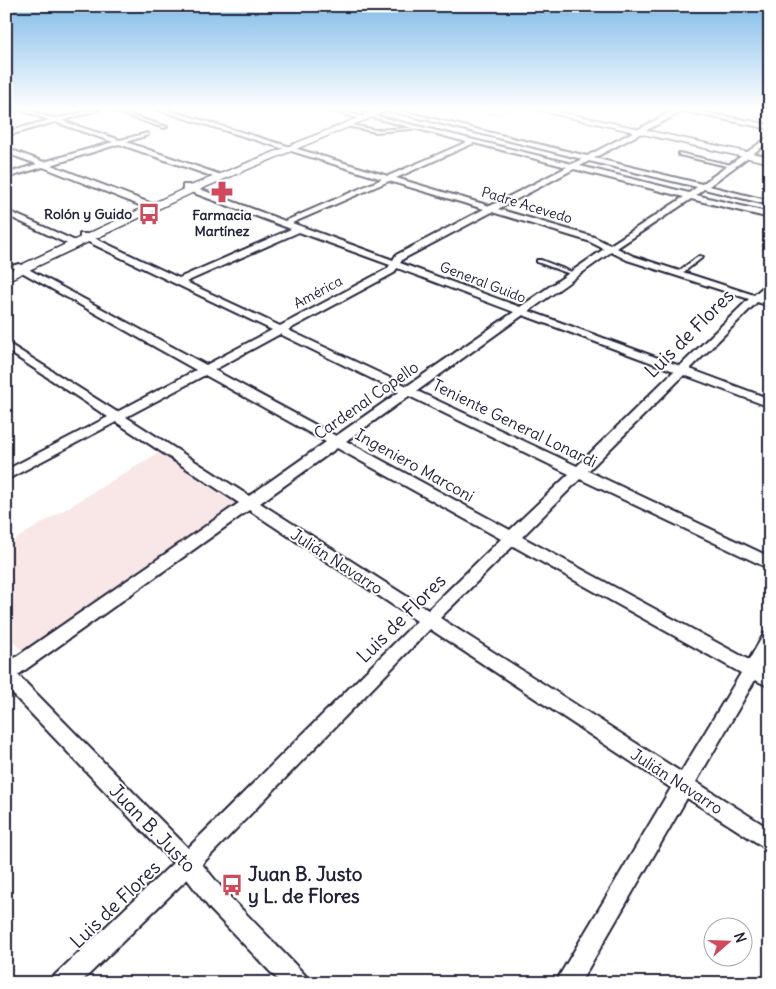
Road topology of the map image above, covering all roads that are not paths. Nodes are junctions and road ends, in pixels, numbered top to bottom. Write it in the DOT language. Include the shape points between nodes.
graph roads {
  1 [pos="19,155"];
  2 [pos="75,155"];
  3 [pos="156,155"];
  4 [pos="271,155"];
  5 [pos="313,155"];
  6 [pos="442,155"];
  7 [pos="530,155"];
  8 [pos="574,155"];
  9 [pos="592,155"];
  10 [pos="685,155"];
  11 [pos="745,155"];
  12 [pos="751,155"];
  13 [pos="586,158"];
  14 [pos="770,160"];
  15 [pos="43,165"];
  16 [pos="574,166"];
  17 [pos="731,166"];
  18 [pos="6,176"];
  19 [pos="217,176"];
  20 [pos="391,178"];
  21 [pos="703,187"];
  22 [pos="189,188"];
  23 [pos="690,196"];
  24 [pos="770,203"];
  25 [pos="147,205"];
  26 [pos="493,209"];
  27 [pos="6,212"];
  28 [pos="770,216"];
  29 [pos="286,223"];
  30 [pos="300,228"];
  31 [pos="80,240"];
  32 [pos="610,249"];
  33 [pos="701,257"];
  34 [pos="538,261"];
  35 [pos="395,263"];
  36 [pos="16,269"];
  37 [pos="574,274"];
  38 [pos="678,274"];
  39 [pos="6,277"];
  40 [pos="180,281"];
  41 [pos="770,284"];
  42 [pos="763,301"];
  43 [pos="522,311"];
  44 [pos="281,329"];
  45 [pos="6,345"];
  46 [pos="205,370"];
  47 [pos="682,371"];
  48 [pos="408,391"];
  49 [pos="770,404"];
  50 [pos="117,417"];
  51 [pos="336,442"];
  52 [pos="578,473"];
  53 [pos="6,476"];
  54 [pos="248,504"];
  55 [pos="511,538"];
  56 [pos="770,564"];
  57 [pos="428,620"];
  58 [pos="770,639"];
  59 [pos="752,670"];
  60 [pos="6,675"];
  61 [pos="770,680"];
  62 [pos="684,785"];
  63 [pos="770,841"];
  64 [pos="188,863"];
  65 [pos="64,983"];
  66 [pos="297,983"];
  67 [pos="567,983"];
  1 -- 15 [label="street"];
  2 -- 15 [label="street"];
  3 -- 19 [label="street"];
  4 -- 19 [label="main road"];
  5 -- 20 [label="street, Padre Acevedo"];
  6 -- 20 [label="street"];
  7 -- 16 [label="street"];
  8 -- 13 [label="street"];
  9 -- 13 [label="street, América"];
  10 -- 17 [label="lane"];
  11 -- 17 [label="street, Cardenal Copello"];
  12 -- 14 [label="main road"];
  13 -- 16 [label="street, América"];
  13 -- 21 [label="street"];
  15 -- 18 [label="street"];
  15 -- 25 [label="street"];
  16 -- 23 [label="street"];
  16 -- 26 [label="street, América"];
  17 -- 21 [label="street, Cardenal Copello"];
  19 -- 22 [label="main road"];
  20 -- 26 [label="street, Padre Acevedo"];
  20 -- 29 [label="street"];
  21 -- 23 [label="street, Cardenal Copello"];
  21 -- 24 [label="street"];
  22 -- 25 [label="main road"];
  22 -- 29 [label="street, General Guido"];
  22 -- 31 [label="main road"];
  23 -- 28 [label="street"];
  23 -- 32 [label="street, Cardenal Copello"];
  25 -- 31 [label="main road"];
  26 -- 32 [label="street, Padre Acevedo" via="591,239"];
  26 -- 35 [label="street, América" via="400,257"];
  27 -- 31 [label="street, Teniente General Lonardi"];
  29 -- 30 [label="street, General Guido"];
  30 -- 35 [label="street, General Guido"];
  30 -- 40 [label="street"];
  31 -- 36 [label="main road"];
  31 -- 40 [label="street, Teniente General Lonardi"];
  32 -- 37 [label="street, Cardenal Copello"];
  32 -- 38 [label="street, Padre Acevedo"];
  33 -- 38 [label="lane"];
  34 -- 37 [label="lane"];
  35 -- 43 [label="street, General Guido"];
  35 -- 44 [label="street, América" via="391,270"];
  36 -- 39 [label="main road"];
  36 -- 46 [label="street, Ingeniero Marconi"];
  37 -- 43 [label="street, Cardenal Copello"];
  38 -- 42 [label="street, Padre Acevedo"];
  40 -- 44 [label="street, Teniente General Lonardi"];
  41 -- 42 [label="street, Luis de Flores"];
  42 -- 47 [label="street, Luis de Flores"];
  43 -- 47 [label="street, General Guido"];
  43 -- 48 [label="street, Cardenal Copello"];
  44 -- 46 [label="street, América"];
  44 -- 48 [label="street, Teniente General Lonardi"];
  45 -- 50 [label="street, Julián Navarro"];
  46 -- 50 [label="street, América"];
  46 -- 51 [label="street, Ingeniero Marconi"];
  47 -- 49 [label="street, General Guido"];
  47 -- 52 [label="street, Luis de Flores"];
  48 -- 51 [label="street, Cardenal Copello"];
  48 -- 52 [label="street, Teniente General Lonardi"];
  50 -- 53 [label="street, América"];
  50 -- 54 [label="street, Julián Navarro"];
  51 -- 54 [label="street, Cardenal Copello"];
  51 -- 55 [label="street, Ingeniero Marconi"];
  52 -- 55 [label="street, Luis de Flores"];
  52 -- 56 [label="street, Teniente General Lonardi"];
  54 -- 57 [label="street, Julián Navarro"];
  54 -- 60 [label="street, Cardenal Copello"];
  55 -- 57 [label="street, Luis de Flores"];
  55 -- 59 [label="street, Ingeniero Marconi"];
  57 -- 62 [label="street, Julián Navarro"];
  57 -- 64 [label="street, Luis de Flores"];
  58 -- 59 [label="street"];
  59 -- 61 [label="street, Ingeniero Marconi"];
  59 -- 62 [label="street"];
  60 -- 64 [label="street, Juan B. Justo"];
  62 -- 63 [label="street, Julián Navarro"];
  62 -- 67 [label="street"];
  64 -- 65 [label="street, Luis de Flores"];
  64 -- 66 [label="street, Juan B. Justo" via="218,901"];
}
